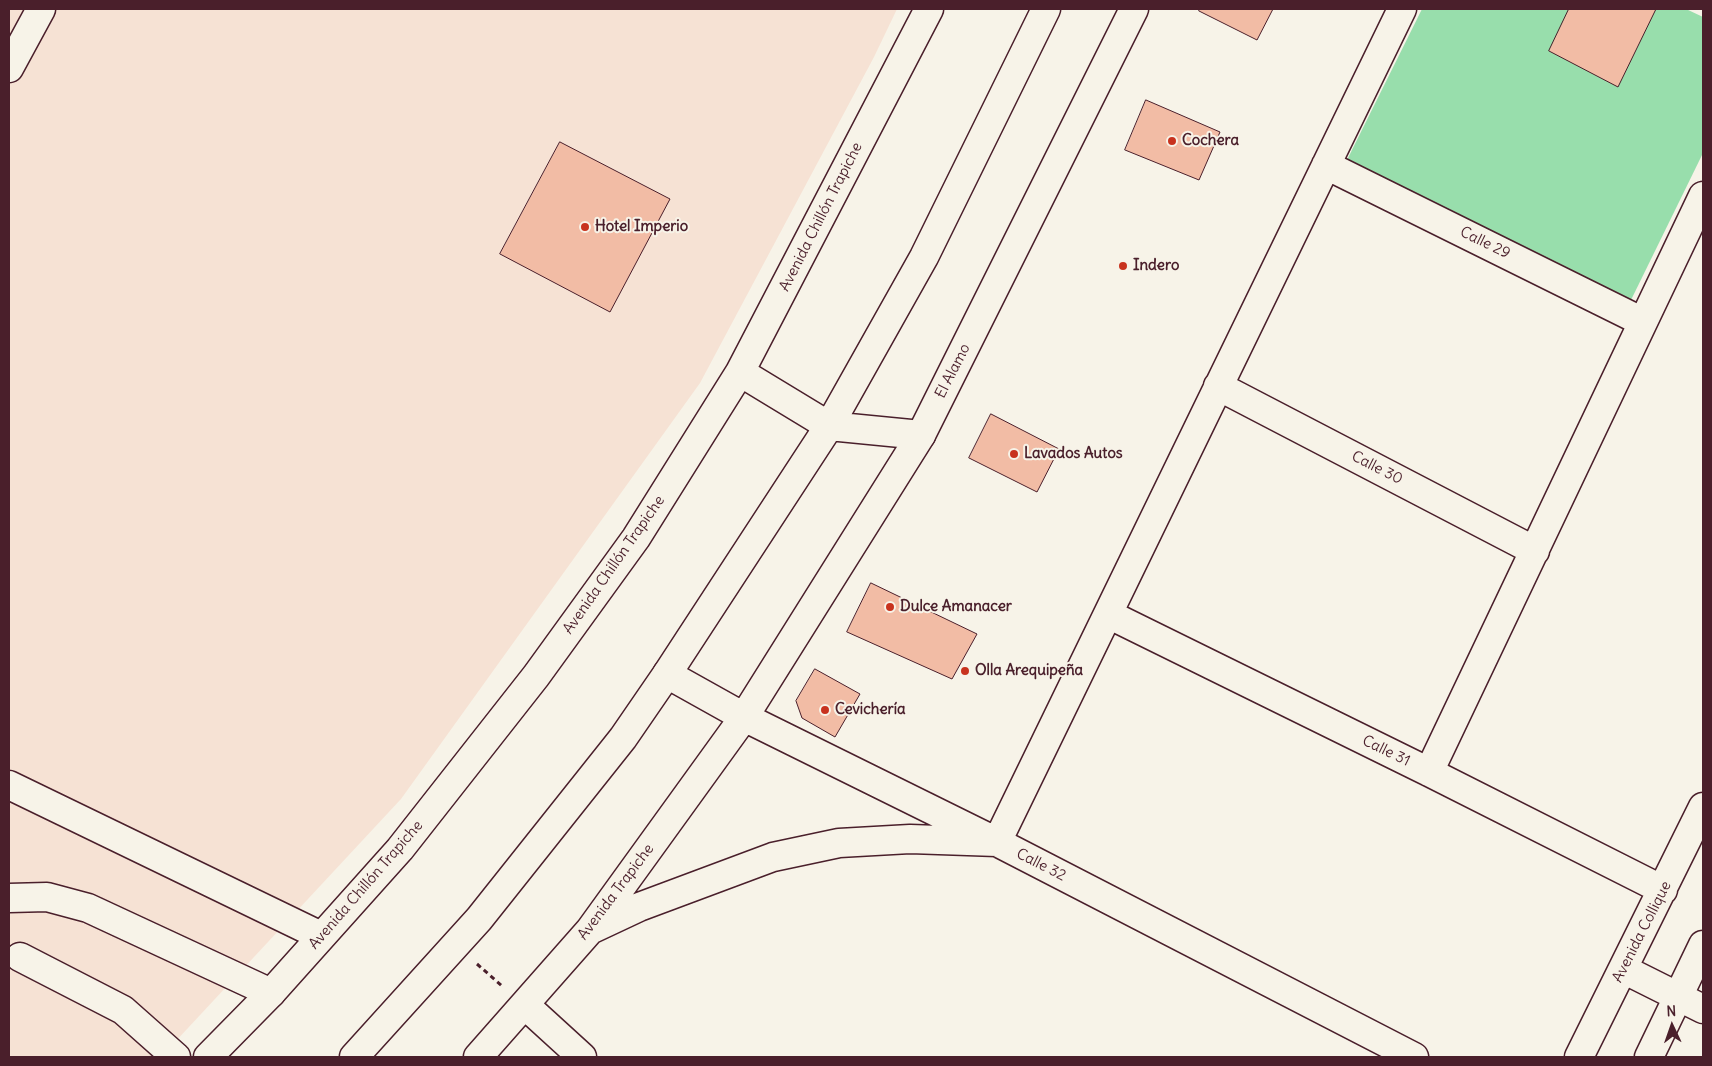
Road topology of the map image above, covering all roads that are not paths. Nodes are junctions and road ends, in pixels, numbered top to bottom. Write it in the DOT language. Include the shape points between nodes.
graph roads {
  1 [pos="41,9"];
  2 [pos="928,9"];
  3 [pos="1046,9"];
  4 [pos="1134,9"];
  5 [pos="1394,11"];
  6 [pos="9,68"];
  7 [pos="1326,165"];
  8 [pos="1703,196"];
  9 [pos="1643,322"];
  10 [pos="740,372"];
  11 [pos="1218,386"];
  12 [pos="829,426"];
  13 [pos="921,435"];
  14 [pos="1535,551"];
  15 [pos="1108,614"];
  16 [pos="667,674"];
  17 [pos="744,717"];
  18 [pos="1429,772"];
  19 [pos="9,785"];
  20 [pos="1703,807"];
  21 [pos="996,842"];
  22 [pos="1663,890"];
  23 [pos="9,898"];
  24 [pos="590,930"];
  25 [pos="322,936"];
  26 [pos="1703,945"];
  27 [pos="20,957"];
  28 [pos="1623,970"];
  29 [pos="271,993"];
  30 [pos="1678,997"];
  31 [pos="524,1005"];
  32 [pos="1703,1009"];
  33 [pos="176,1057"];
  34 [pos="208,1057"];
  35 [pos="354,1057"];
  36 [pos="478,1057"];
  37 [pos="582,1057"];
  38 [pos="1414,1057"];
  39 [pos="1579,1057"];
  40 [pos="1649,1057"];
  1 -- 6 [label="street"];
  2 -- 10 [label="street, Avenida Chillón Trapiche"];
  3 -- 12 [label="street" via="924,257"];
  4 -- 13 [label="street, El Alamo"];
  5 -- 7 [label="street"];
  7 -- 9 [label="street, Calle 29"];
  7 -- 11 [label="street"];
  8 -- 9 [label="street"];
  9 -- 14 [label="street"];
  10 -- 12 [label="street"];
  10 -- 25 [label="street, Avenida Chillón Trapiche" via="636,538 536,676 400,849"];
  11 -- 14 [label="street, Calle 30"];
  11 -- 15 [label="street"];
  12 -- 13 [label="street"];
  12 -- 16 [label="street"];
  13 -- 17 [label="street, El Alamo"];
  14 -- 18 [label="street"];
  15 -- 18 [label="street, Calle 31"];
  15 -- 21 [label="street"];
  16 -- 17 [label="street, Calle 32"];
  16 -- 35 [label="street" via="623,738 479,920"];
  17 -- 21 [label="street, Calle 32"];
  17 -- 24 [label="street, Avenida Trapiche"];
  18 -- 22 [label="street, Calle 31"];
  19 -- 25 [label="street"];
  20 -- 22 [label="street, Avenida Collique"];
  21 -- 24 [label="street" via="910,839 840,843 773,857 639,907"];
  21 -- 38 [label="street, Calle 32"];
  22 -- 28 [label="street, Avenida Collique"];
  23 -- 29 [label="street" via="47,897 88,908"];
  24 -- 31 [label="street, Avenida Trapiche"];
  25 -- 29 [label="street, Avenida Chillón Trapiche"];
  26 -- 30 [label="street"];
  27 -- 33 [label="street" via="123,1010"];
  28 -- 30 [label="street"];
  28 -- 39 [label="street, Avenida Collique"];
  29 -- 34 [label="street, Avenida Chillón Trapiche"];
  30 -- 32 [label="street"];
  30 -- 40 [label="street"];
  31 -- 36 [label="street, Avenida Trapiche"];
  31 -- 37 [label="street"];
}
